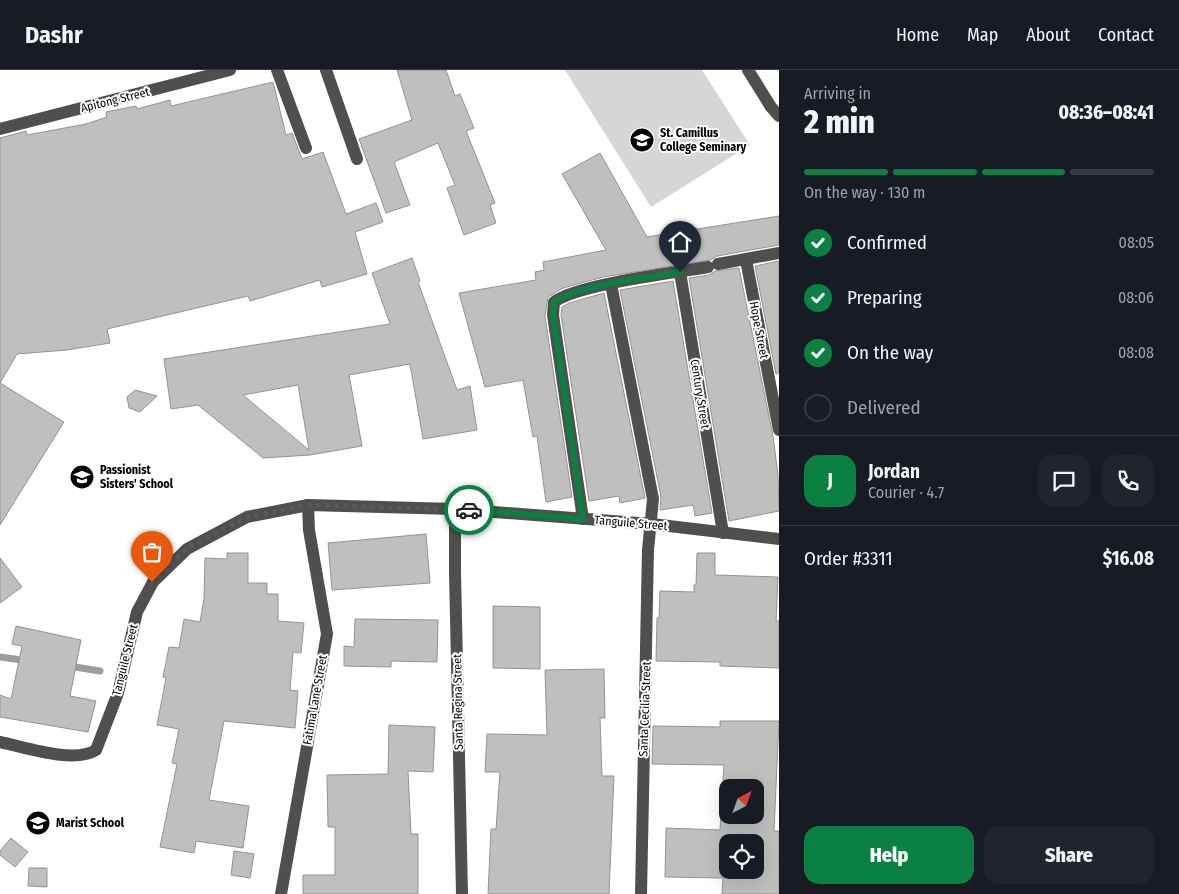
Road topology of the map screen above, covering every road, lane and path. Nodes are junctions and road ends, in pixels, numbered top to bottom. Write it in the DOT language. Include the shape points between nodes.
graph roads {
  1 [pos="230,70"];
  2 [pos="277,70"];
  3 [pos="326,70"];
  4 [pos="748,70"];
  5 [pos="779,116"];
  6 [pos="0,129"];
  7 [pos="306,148"];
  8 [pos="357,159"];
  9 [pos="779,253"];
  10 [pos="746,260"];
  11 [pos="680,272"];
  12 [pos="611,284"];
  13 [pos="779,430"];
  14 [pos="308,505"];
  15 [pos="456,509"];
  16 [pos="583,519"];
  17 [pos="652,524"];
  18 [pos="723,533"];
  19 [pos="779,539"];
  20 [pos="0,742"];
  21 [pos="281,894"];
  22 [pos="462,894"];
  23 [pos="640,894"];
  1 -- 6 [label="street, Apitong Street"];
  2 -- 7 [label="street"];
  3 -- 8 [label="street"];
  4 -- 5 [label="street"];
  9 -- 10 [label="street"];
  10 -- 11 [label="street"];
  10 -- 13 [label="street, Hope Street"];
  11 -- 12 [label="street"];
  11 -- 18 [label="street, Century Street"];
  12 -- 16 [label="street" via="561,296 554,302 553,315"];
  12 -- 17 [label="street, Santa Cecilia Street" via="653,499"];
  14 -- 15 [label="street, Tanguile Street"];
  14 -- 20 [label="street, Tanguile Street" via="247,517 187,548 152,582 137,612 118,693 96,750 76,756"];
  14 -- 21 [label="street, Fatima Lane Street" via="308,530 327,634"];
  15 -- 16 [label="street, Tanguile Street"];
  15 -- 22 [label="street, Santa Regina Street"];
  16 -- 17 [label="street, Tanguile Street"];
  17 -- 18 [label="street, Tanguile Street"];
  17 -- 23 [label="street, Santa Cecilia Street" via="648,550"];
  18 -- 19 [label="street, Tanguile Street"];
}
